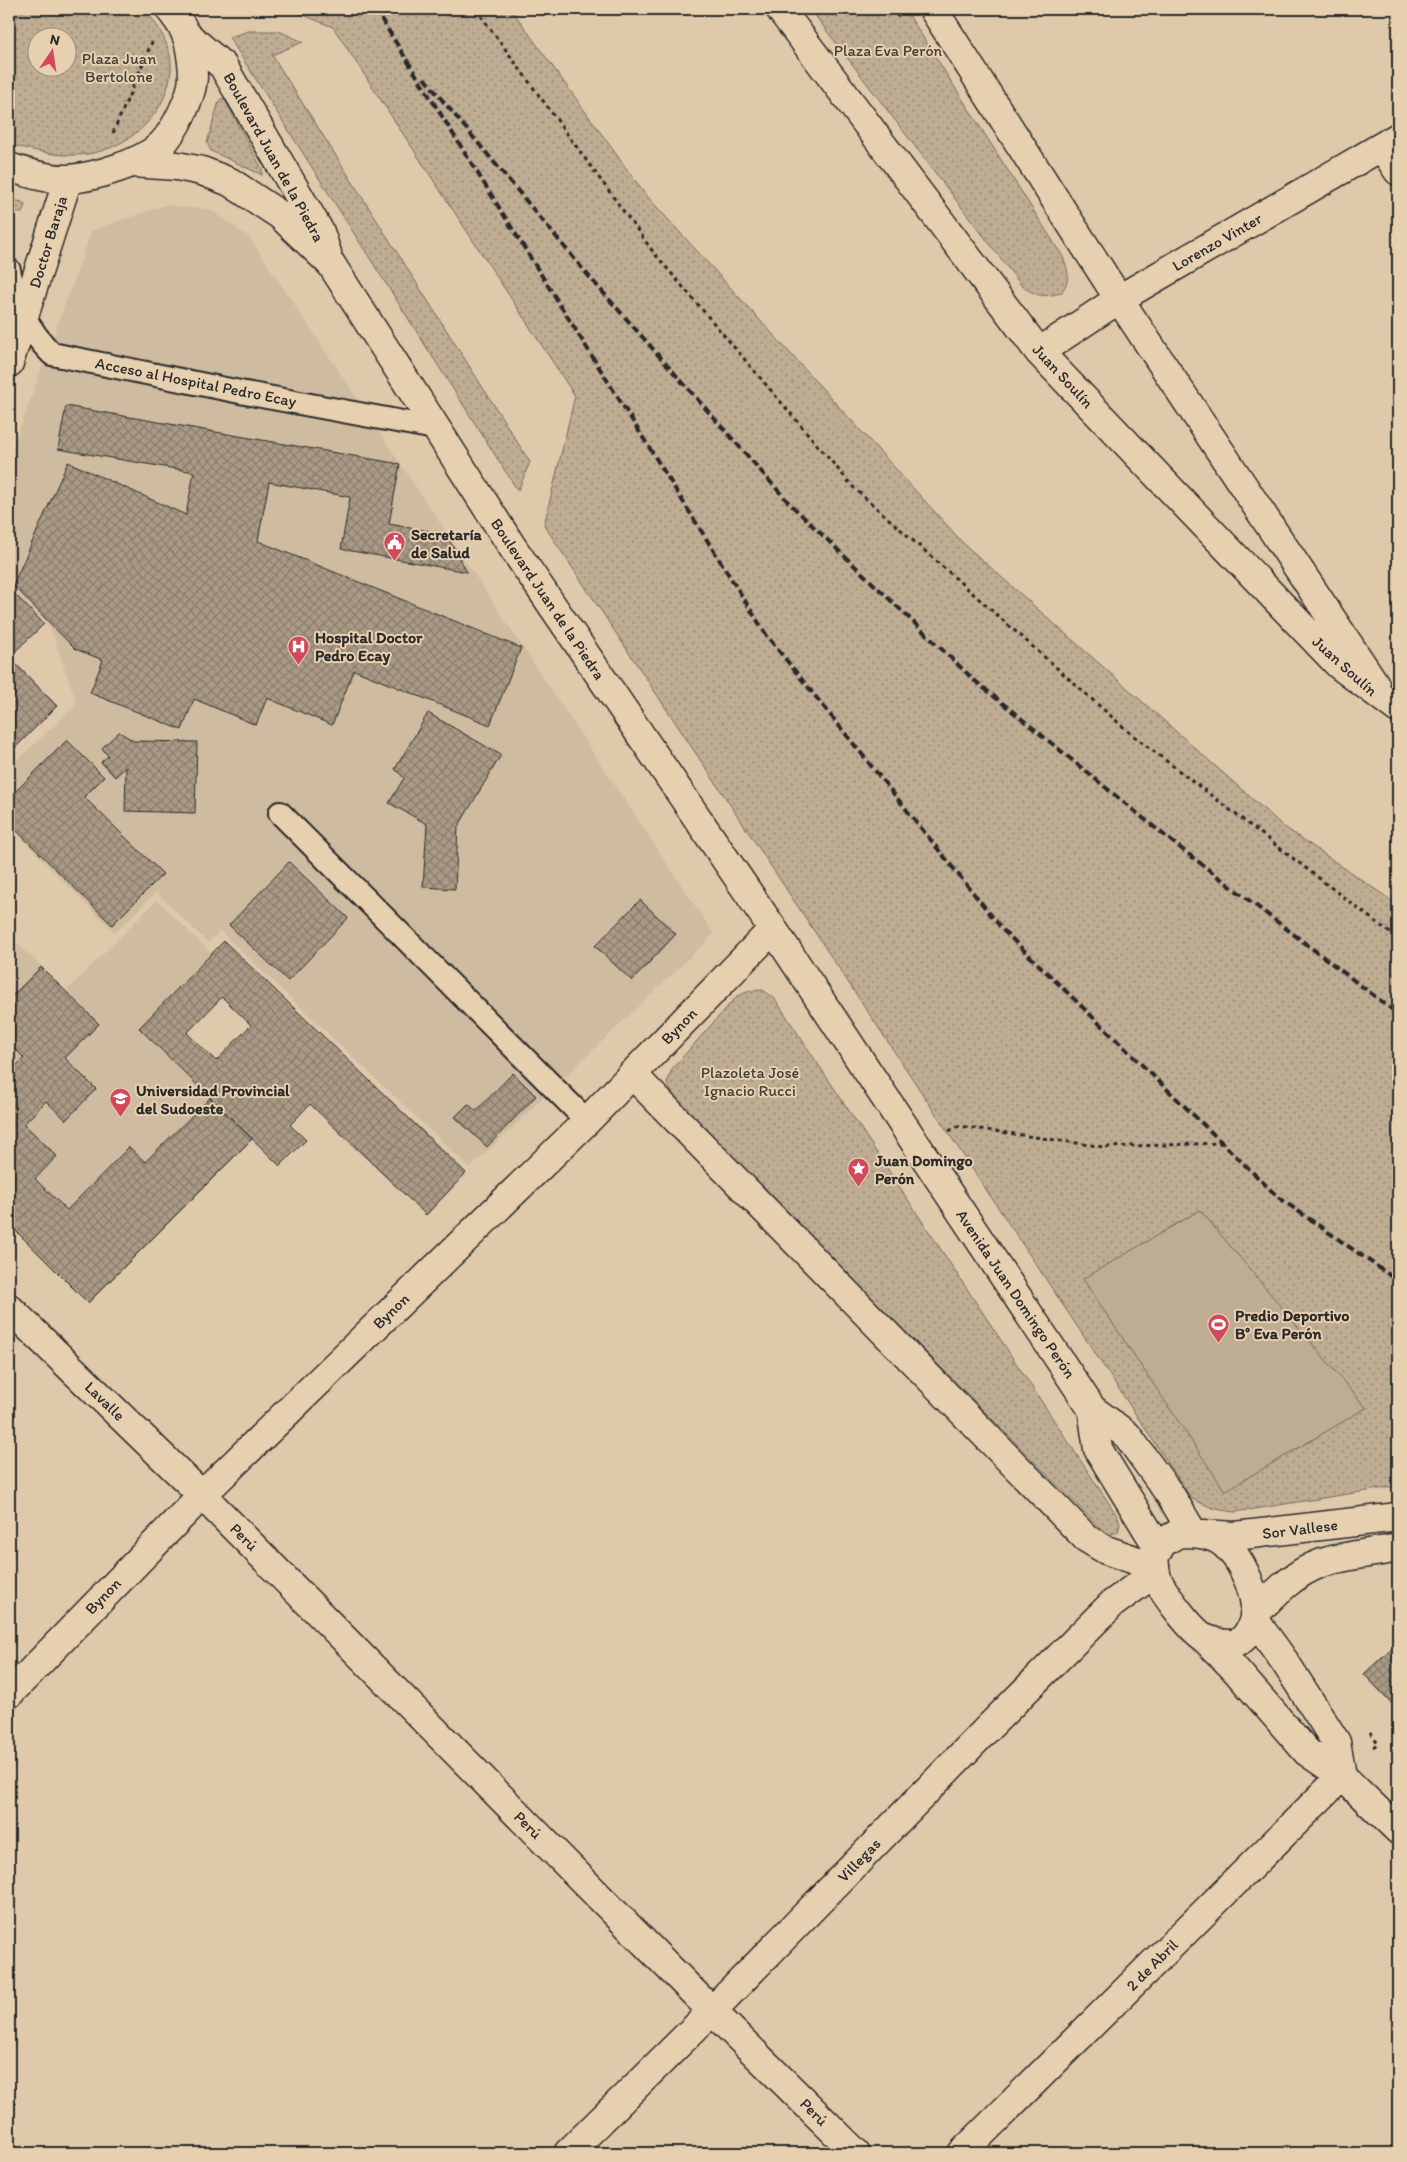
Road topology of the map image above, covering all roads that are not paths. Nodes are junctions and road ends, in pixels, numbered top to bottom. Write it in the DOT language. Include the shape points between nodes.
graph roads {
  1 [pos="170,9"];
  2 [pos="780,9"];
  3 [pos="933,9"];
  4 [pos="187,35"];
  5 [pos="1390,142"];
  6 [pos="132,163"];
  7 [pos="9,167"];
  8 [pos="1398,171"];
  9 [pos="68,179"];
  10 [pos="331,264"];
  11 [pos="9,270"];
  12 [pos="1119,299"];
  13 [pos="24,318"];
  14 [pos="1039,352"];
  15 [pos="9,362"];
  16 [pos="435,428"];
  17 [pos="1395,704"];
  18 [pos="280,813"];
  19 [pos="774,929"];
  20 [pos="632,1074"];
  21 [pos="587,1120"];
  22 [pos="9,1308"];
  23 [pos="1092,1409"];
  24 [pos="202,1494"];
  25 [pos="1398,1517"];
  26 [pos="1197,1533"];
  27 [pos="1398,1548"];
  28 [pos="1157,1562"];
  29 [pos="1254,1617"];
  30 [pos="1205,1639"];
  31 [pos="9,1694"];
  32 [pos="1342,1776"];
  33 [pos="1398,1830"];
  34 [pos="712,2011"];
  35 [pos="568,2153"];
  36 [pos="856,2153"];
  37 [pos="962,2153"];
  1 -- 4 [label="street, Boulevard Juan de la Piedra"];
  2 -- 14 [label="street, Juan Soulín"];
  3 -- 12 [label="street, Juan Soulín"];
  4 -- 6 [label="street, Boulevard Juan de la Piedra" via="193,77 178,120 161,145"];
  4 -- 10 [label="street, Boulevard Juan de la Piedra" via="223,66 320,232"];
  5 -- 8 [label="street"];
  5 -- 12 [label="street, Lorenzo Vinter"];
  6 -- 9 [label="street, Boulevard Juan de la Piedra"];
  6 -- 10 [label="street, Boulevard Juan de la Piedra" via="177,166 230,182 280,214"];
  7 -- 9 [label="street, Boulevard Juan de la Piedra"];
  9 -- 13 [label="street, Doctor Baraja"];
  10 -- 16 [label="street, Boulevard Juan de la Piedra"];
  11 -- 13 [label="lane, Acceso al Hospital Pedro Ecay"];
  12 -- 14 [label="street, Lorenzo Vinter"];
  12 -- 17 [label="street, Juan Soulín"];
  13 -- 15 [label="street, Doctor Baraja"];
  13 -- 16 [label="lane, Acceso al Hospital Pedro Ecay" via="35,338 52,354"];
  14 -- 17 [label="street, Juan Soulín" via="1339,665"];
  16 -- 19 [label="street, Boulevard Juan de la Piedra" via="513,548"];
  18 -- 21 [label="lane"];
  19 -- 20 [label="street, Bynon"];
  19 -- 23 [label="street, Avenida Juan Domingo Perón"];
  20 -- 21 [label="street, Bynon"];
  20 -- 28 [label="street" via="1086,1538 1106,1550"];
  21 -- 24 [label="street, Bynon"];
  22 -- 24 [label="street, Lavalle"];
  23 -- 26 [label="street, Avenida Juan Domingo Perón" via="1127,1434"];
  23 -- 28 [label="street, Avenida Juan Domingo Perón" via="1098,1449"];
  24 -- 31 [label="street, Bynon"];
  24 -- 34 [label="street, Perú"];
  25 -- 26 [label="street, Sor Vallese" via="1235,1536"];
  26 -- 28 [label="street" via="1179,1533 1163,1541"];
  26 -- 29 [label="street" via="1222,1543 1244,1569 1254,1601"];
  27 -- 29 [label="street" via="1321,1564 1288,1583"];
  28 -- 30 [label="street" via="1164,1590"];
  28 -- 34 [label="street, Villegas" via="986,1730"];
  29 -- 30 [label="street" via="1247,1636 1238,1643 1225,1645"];
  29 -- 32 [label="street" via="1336,1742"];
  30 -- 32 [label="street" via="1307,1752"];
  32 -- 33 [label="street"];
  32 -- 37 [label="street, 2 de Abril"];
  34 -- 35 [label="street, Villegas"];
  34 -- 36 [label="street, Perú"];
}
